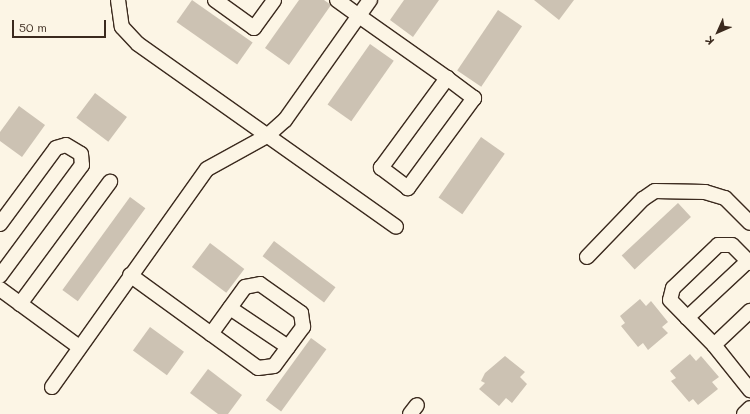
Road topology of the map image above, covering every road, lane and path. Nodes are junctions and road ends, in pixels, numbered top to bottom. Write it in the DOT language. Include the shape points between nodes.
graph roads {
  1 [pos="118,0"];
  2 [pos="215,0"];
  3 [pos="274,0"];
  4 [pos="337,0"];
  5 [pos="370,0"];
  6 [pos="359,16"];
  7 [pos="447,78"];
  8 [pos="267,136"];
  9 [pos="110,182"];
  10 [pos="750,223"];
  11 [pos="0,224"];
  12 [pos="396,227"];
  13 [pos="587,257"];
  14 [pos="749,262"];
  15 [pos="130,275"];
  16 [pos="0,276"];
  17 [pos="0,289"];
  18 [pos="20,304"];
  19 [pos="230,308"];
  20 [pos="750,311"];
  21 [pos="687,318"];
  22 [pos="211,334"];
  23 [pos="714,345"];
  24 [pos="78,346"];
  25 [pos="288,347"];
  26 [pos="52,387"];
  27 [pos="750,390"];
  28 [pos="750,408"];
  29 [pos="744,414"];
  1 -- 8 [label="street" via="122,27 138,44"];
  2 -- 3 [label="street" via="254,28"];
  4 -- 6 [label="street"];
  5 -- 6 [label="street"];
  6 -- 7 [label="street"];
  6 -- 8 [label="street" via="285,120"];
  7 -- 7 [label="street" via="474,98 408,188 381,168"];
  8 -- 12 [label="street"];
  8 -- 15 [label="street" via="207,169"];
  9 -- 18 [label="street"];
  10 -- 13 [label="street" via="725,198 705,192 655,191 643,199"];
  11 -- 16 [label="street" via="56,148 66,145 81,154 82,165"];
  14 -- 21 [label="street"];
  14 -- 21 [label="street" via="732,245 718,245 673,288 670,300"];
  15 -- 22 [label="street"];
  15 -- 24 [label="street"];
  17 -- 18 [label="street"];
  18 -- 24 [label="street"];
  19 -- 22 [label="street"];
  19 -- 25 [label="street"];
  19 -- 25 [label="street" via="245,288 260,284 301,313 303,327"];
  20 -- 23 [label="street"];
  21 -- 23 [label="street"];
  22 -- 25 [label="street" via="258,368 274,366"];
  23 -- 27 [label="street"];
  24 -- 26 [label="street"];
  28 -- 29 [label="street"];
}
